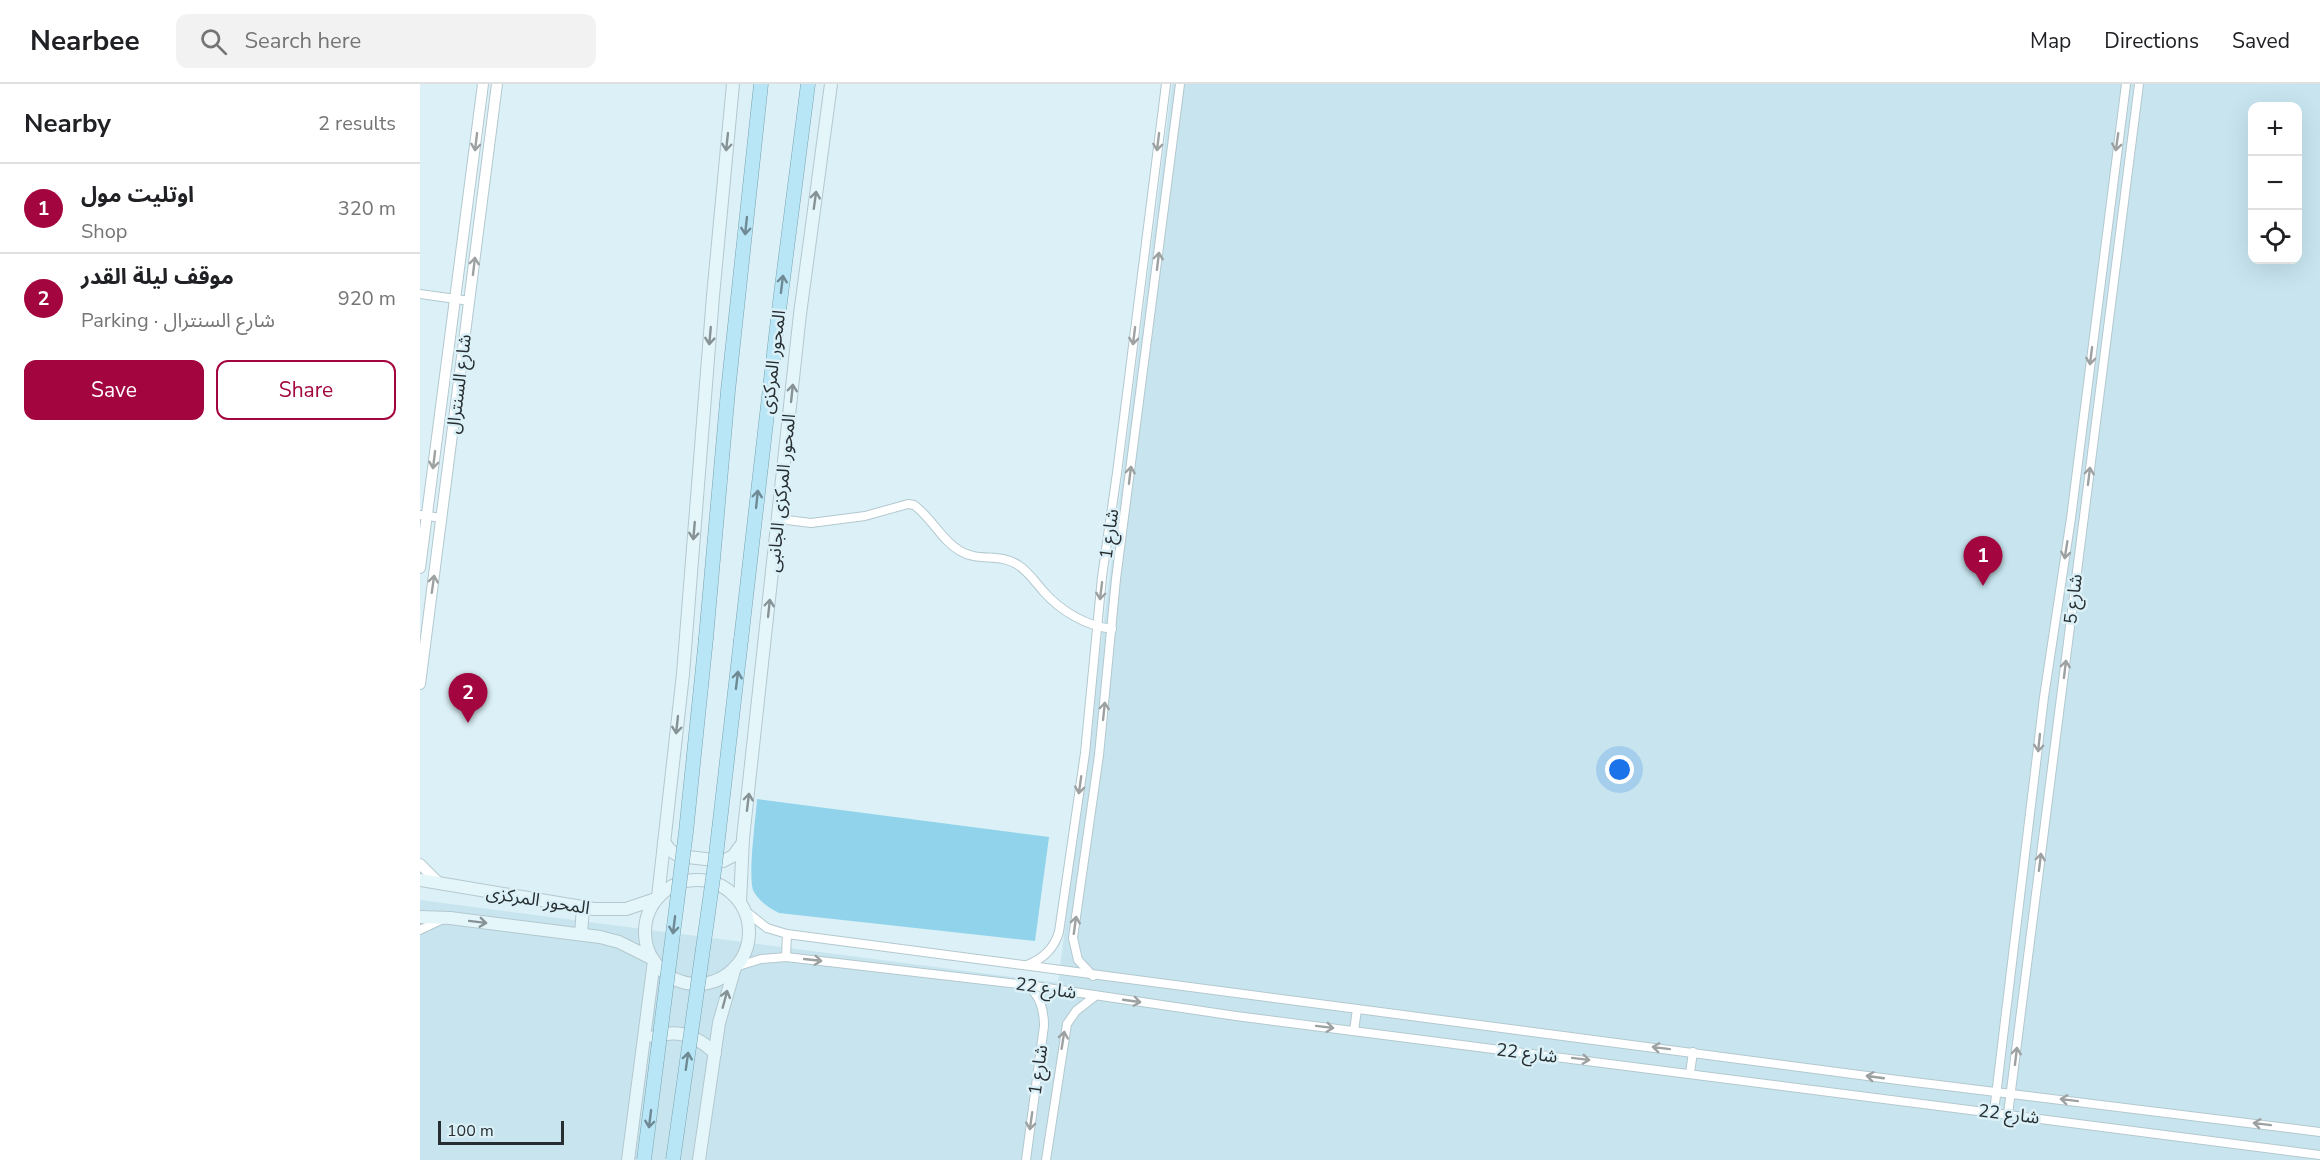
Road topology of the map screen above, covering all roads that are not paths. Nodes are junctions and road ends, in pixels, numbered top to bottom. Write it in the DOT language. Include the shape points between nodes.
graph roads {
  1 [pos="483,84"];
  2 [pos="497,84"];
  3 [pos="733,84"];
  4 [pos="761,84"];
  5 [pos="808,84"];
  6 [pos="831,84"];
  7 [pos="1166,84"];
  8 [pos="1180,84"];
  9 [pos="2126,84"];
  10 [pos="2139,84"];
  11 [pos="420,294"];
  12 [pos="455,299"];
  13 [pos="470,301"];
  14 [pos="2095,325"];
  15 [pos="2108,326"];
  16 [pos="779,519"];
  17 [pos="423,521"];
  18 [pos="442,523"];
  19 [pos="420,568"];
  20 [pos="1096,627"];
  21 [pos="1112,629"];
  22 [pos="420,684"];
  23 [pos="664,842"];
  24 [pos="743,842"];
  25 [pos="420,864"];
  26 [pos="420,880"];
  27 [pos="442,885"];
  28 [pos="657,898"];
  29 [pos="742,906"];
  30 [pos="583,907"];
  31 [pos="420,917"];
  32 [pos="450,918"];
  33 [pos="420,930"];
  34 [pos="581,934"];
  35 [pos="787,934"];
  36 [pos="786,957"];
  37 [pos="654,960"];
  38 [pos="1023,966"];
  39 [pos="735,967"];
  40 [pos="1093,976"];
  41 [pos="1027,985"];
  42 [pos="1095,996"];
  43 [pos="1357,1009"];
  44 [pos="1354,1031"];
  45 [pos="645,1041"];
  46 [pos="1693,1052"];
  47 [pos="715,1053"];
  48 [pos="1690,1073"];
  49 [pos="1996,1091"];
  50 [pos="2011,1092"];
  51 [pos="1994,1113"];
  52 [pos="2008,1114"];
  53 [pos="2320,1132"];
  54 [pos="2320,1155"];
  55 [pos="628,1160"];
  56 [pos="644,1160"];
  57 [pos="673,1160"];
  58 [pos="699,1160"];
  59 [pos="1026,1160"];
  60 [pos="1046,1160"];
  1 -- 12 [label="street, شارع السنترال, one-way"];
  13 -- 2 [label="street, شارع السنترال, one-way"];
  3 -- 23 [label="main road, one-way" via="683,674"];
  4 -- 56 [label="highway, one-way, bridge" via="686,832"];
  57 -- 5 [label="highway, المحور المركزى, one-way, bridge" via="715,864"];
  16 -- 6 [label="main road, المحور المركزى الجانبى, one-way" via="800,314"];
  7 -- 20 [label="street, شارع 1, one-way"];
  21 -- 8 [label="street, شارع 1, one-way"];
  9 -- 14 [label="street, شارع 5, one-way"];
  10 -- 15 [label="street, شارع 5"];
  11 -- 12 [label="street"];
  12 -- 13 [label="street"];
  12 -- 17 [label="street, شارع السنترال, one-way"];
  13 -- 18 [label="street, شارع السنترال"];
  14 -- 15 [label="street"];
  14 -- 49 [label="street, شارع 5, one-way"];
  50 -- 15 [label="street, شارع 5, one-way"];
  16 -- 20 [label="street" via="812,523 914,505 960,551 1018,565 1051,600"];
  24 -- 16 [label="main road, المحور المركزى الجانبى, one-way"];
  17 -- 18 [label="street"];
  17 -- 19 [label="street, شارع السنترال"];
  22 -- 18 [label="street, شارع السنترال, one-way"];
  20 -- 21 [label="street"];
  20 -- 38 [label="street, شارع 1, one-way" via="1085,753 1059,932 1047,954"];
  40 -- 21 [label="street, شارع 1, one-way" via="1078,960 1073,938"];
  23 -- 24 [label="main road" via="679,856 723,861 733,856"];
  23 -- 28 [label="main road"];
  24 -- 29 [label="main road, المحور المركزى الجانبى"];
  25 -- 27 [label="street"];
  26 -- 27 [label="main road, المحور المركزى"];
  27 -- 30 [label="main road, المحور المركزى"];
  28 -- 29 [label="main road" via="681,882 700,880 718,884"];
  28 -- 30 [label="main road, المحور المركزى" via="626,909"];
  28 -- 37 [label="main road" via="645,924 646,942"];
  29 -- 35 [label="street, شارع 22" via="767,928"];
  29 -- 39 [label="main road" via="749,927 748,944"];
  30 -- 34 [label="main road"];
  31 -- 32 [label="main road, المحور المركزى"];
  32 -- 33 [label="street"];
  32 -- 34 [label="main road, المحور المركزى, one-way"];
  34 -- 37 [label="main road, المحور المركزى" via="618,942"];
  35 -- 36 [label="street"];
  35 -- 38 [label="street, شارع 22"];
  36 -- 39 [label="street, شارع 22"];
  36 -- 41 [label="street, شارع 22, one-way"];
  37 -- 39 [label="main road" via="673,978 698,984 722,978"];
  37 -- 45 [label="main road"];
  38 -- 40 [label="street, شارع 22"];
  47 -- 39 [label="main road, one-way"];
  40 -- 43 [label="street, شارع 22"];
  41 -- 42 [label="street, شارع 22"];
  41 -- 59 [label="street, شارع 1, one-way" via="1042,1005 1044,1026"];
  42 -- 44 [label="street, شارع 22, one-way"];
  60 -- 42 [label="street, شارع 1, one-way" via="1067,1024"];
  43 -- 44 [label="street"];
  46 -- 43 [label="street, شارع 22, one-way"];
  44 -- 48 [label="street, شارع 22, one-way"];
  45 -- 47 [label="main road" via="682,1034 706,1044"];
  45 -- 55 [label="main road"];
  46 -- 48 [label="street"];
  49 -- 46 [label="street, شارع 22, one-way"];
  47 -- 58 [label="main road"];
  48 -- 51 [label="street, شارع 22"];
  49 -- 50 [label="street, شارع 22"];
  49 -- 51 [label="street, شارع 5"];
  50 -- 52 [label="street, شارع 5"];
  53 -- 50 [label="street, شارع 22, one-way"];
  51 -- 52 [label="street, شارع 22"];
  52 -- 54 [label="street, شارع 22"];
}
